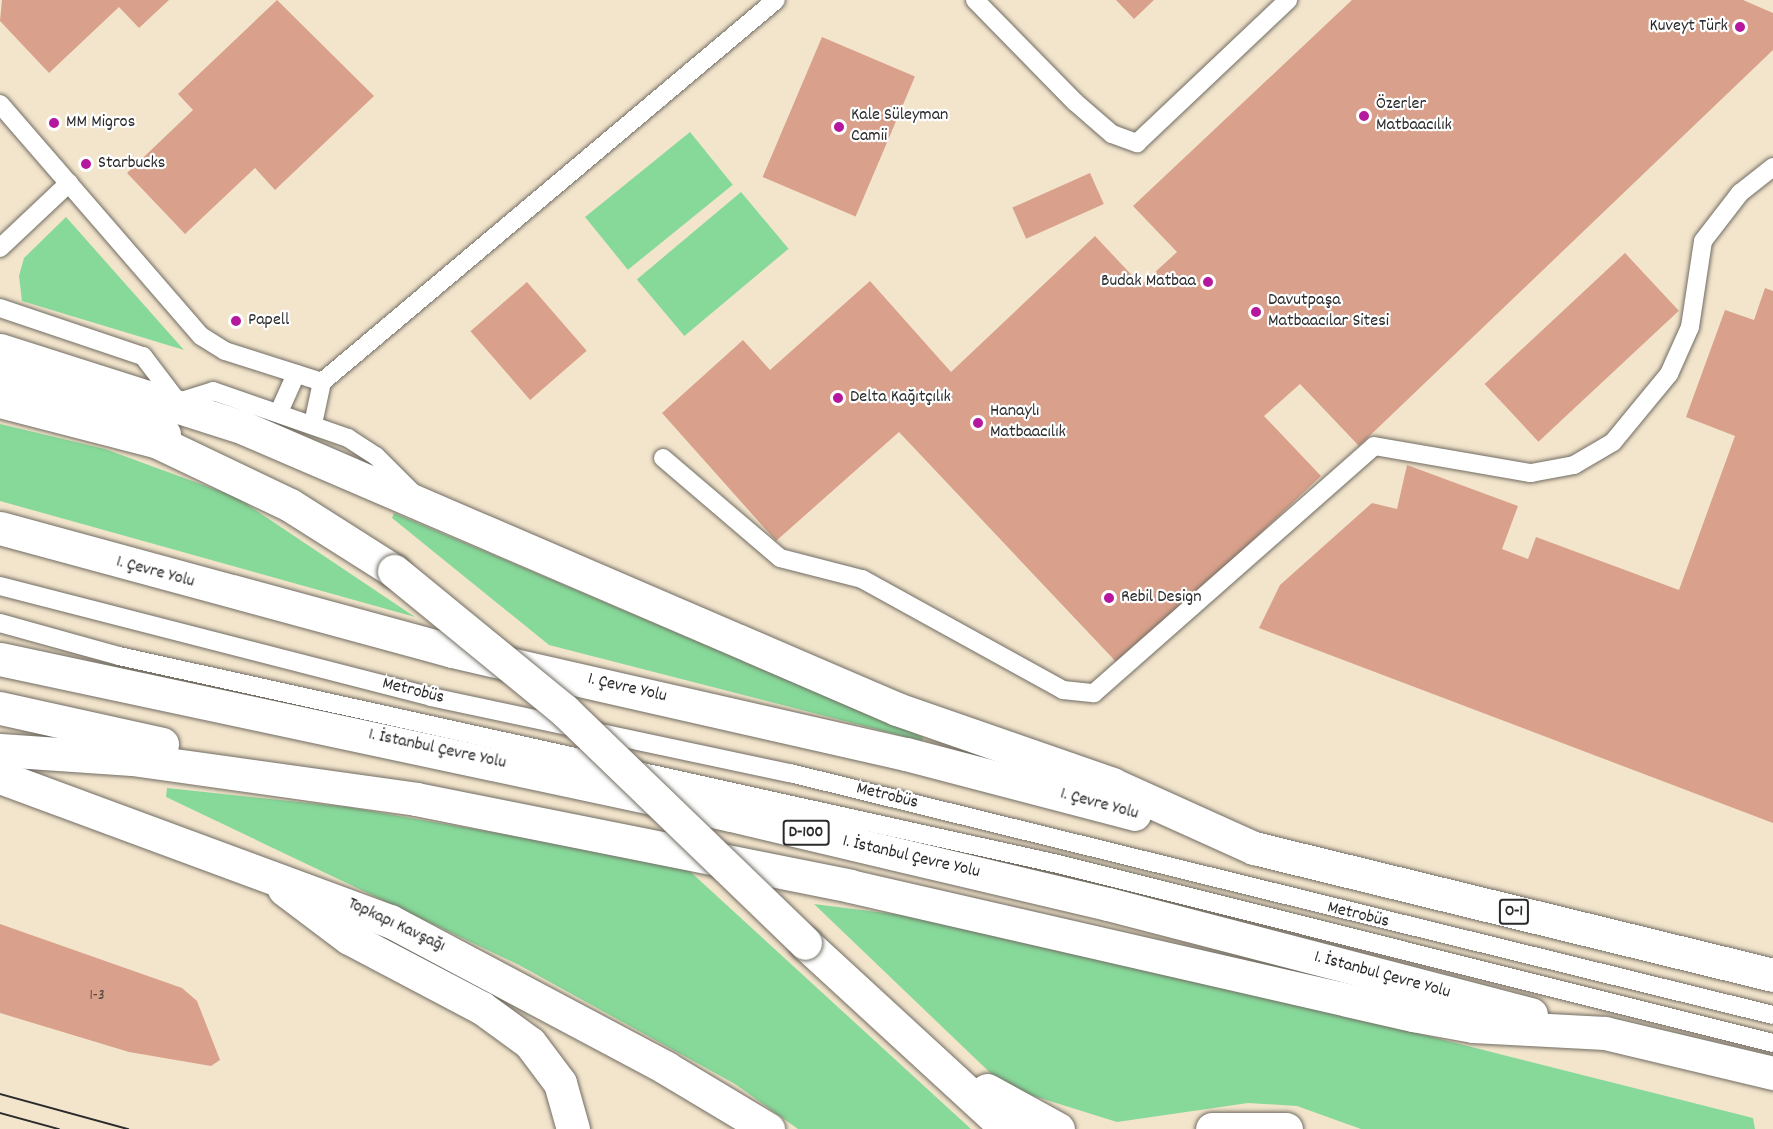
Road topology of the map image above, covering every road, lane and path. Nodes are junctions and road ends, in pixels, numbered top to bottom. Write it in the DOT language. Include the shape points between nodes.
graph roads {
  1 [pos="776,0"];
  2 [pos="975,0"];
  3 [pos="1288,0"];
  4 [pos="0,104"];
  5 [pos="1773,167"];
  6 [pos="69,183"];
  7 [pos="0,248"];
  8 [pos="0,308"];
  9 [pos="0,350"];
  10 [pos="296,374"];
  11 [pos="0,375"];
  12 [pos="322,382"];
  13 [pos="0,401"];
  14 [pos="177,402"];
  15 [pos="279,412"];
  16 [pos="313,424"];
  17 [pos="663,458"];
  18 [pos="243,481"];
  19 [pos="429,510"];
  20 [pos="0,528"];
  21 [pos="0,586"];
  22 [pos="0,623"];
  23 [pos="0,659"];
  24 [pos="0,708"];
  25 [pos="0,750"];
  26 [pos="255,774"];
  27 [pos="0,777"];
  28 [pos="1254,848"];
  29 [pos="275,882"];
  30 [pos="1773,975"];
  31 [pos="1773,1015"];
  32 [pos="901,1034"];
  33 [pos="1605,1034"];
  34 [pos="1773,1043"];
  35 [pos="1773,1073"];
  36 [pos="573,1129"];
  37 [pos="768,1129"];
  38 [pos="1006,1129"];
  39 [pos="1058,1129"];
  40 [pos="1212,1129"];
  41 [pos="1286,1129"];
  1 -- 12 [label="lane"];
  2 -- 3 [label="lane" via="1075,102 1112,134 1137,143"];
  4 -- 6 [label="lane"];
  5 -- 17 [label="lane" via="1740,193 1703,240 1690,327 1669,374 1613,442 1574,465 1531,473 1374,446 1094,693 1063,690 862,579 780,558"];
  6 -- 7 [label="lane"];
  6 -- 10 [label="lane" via="201,336 225,351"];
  8 -- 14 [label="lane" via="143,356"];
  9 -- 14 [label="main road"];
  10 -- 12 [label="lane"];
  10 -- 15 [label="lane"];
  11 -- 18 [label="main road" via="153,427"];
  12 -- 16 [label="lane"];
  13 -- 18 [label="main road" via="158,442"];
  14 -- 15 [label="lane" via="213,391"];
  14 -- 19 [label="main road"];
  15 -- 16 [label="lane"];
  16 -- 19 [label="lane" via="376,456"];
  18 -- 32 [label="main road, bridge" via="394,571 564,710"];
  19 -- 28 [label="main road" via="897,709 1112,784"];
  20 -- 28 [label="main road, 1. Çevre Yolu" via="301,613 906,754"];
  21 -- 31 [label="lane, Metrobüs" via="431,697 790,772"];
  22 -- 34 [label="lane, Metrobüs" via="119,656 1058,864"];
  23 -- 33 [label="main road, 1. İstanbul Çevre Yolu / D-100" via="731,815 1108,904"];
  24 -- 26 [label="main road" via="170,746"];
  25 -- 26 [label="main road"];
  26 -- 33 [label="main road" via="704,855 1413,1015 1473,1026"];
  27 -- 29 [label="main road, Topkapı Kavşağı"];
  28 -- 30 [label="main road, O-1"];
  29 -- 36 [label="main road" via="349,938 482,1008 530,1043 560,1083"];
  29 -- 37 [label="main road, Topkapı Kavşağı" via="347,902 441,947"];
  32 -- 38 [label="main road"];
  32 -- 39 [label="main road" via="1014,1108"];
  33 -- 35 [label="main road"];
  40 -- 41 [label="main road"];
}
